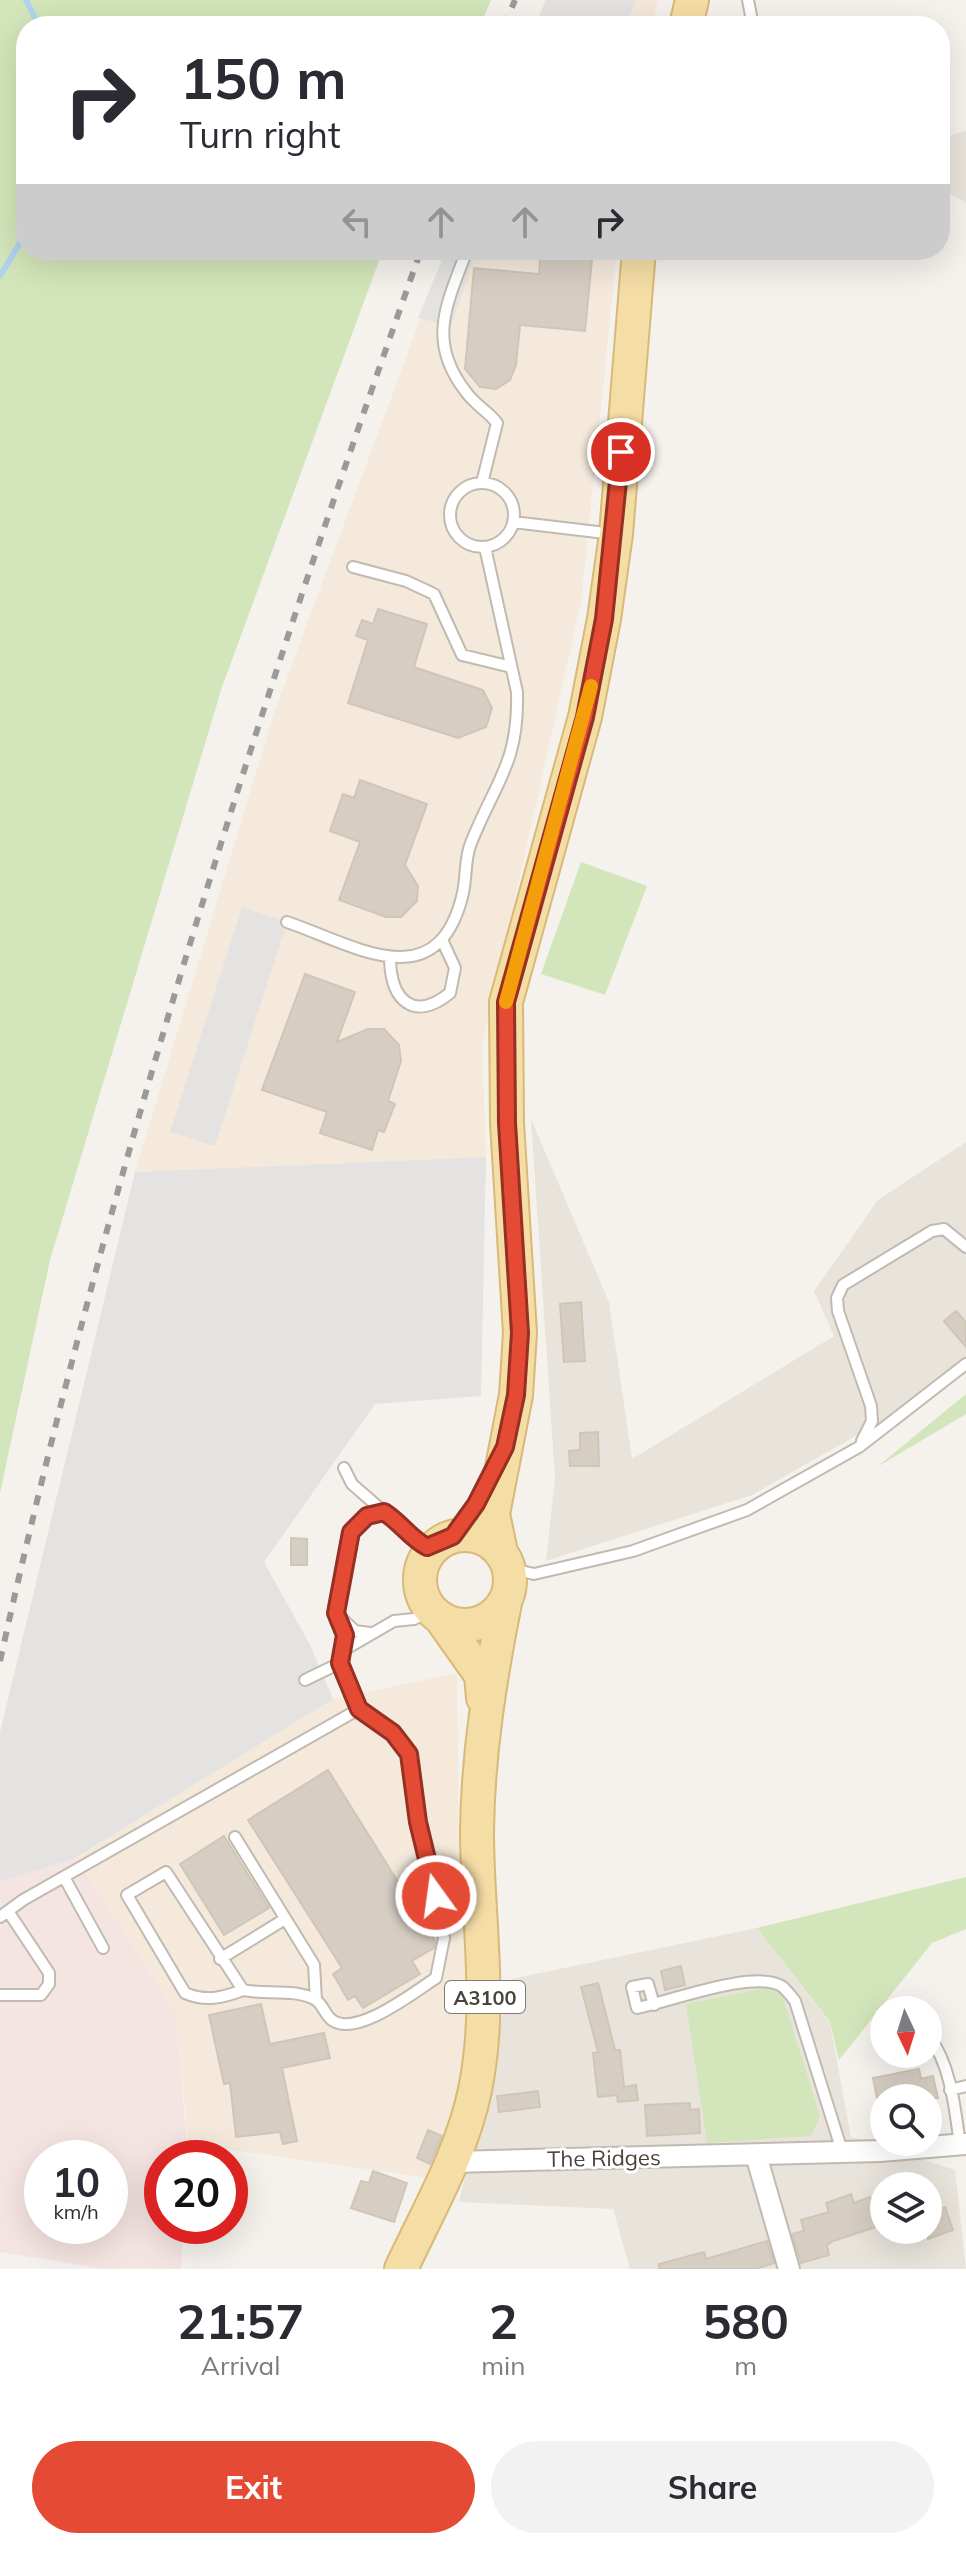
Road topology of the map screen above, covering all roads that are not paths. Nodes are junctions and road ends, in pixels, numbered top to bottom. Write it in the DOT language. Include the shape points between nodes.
graph roads {
  1 [pos="463,260"];
  2 [pos="638,260"];
  3 [pos="482,483"];
  4 [pos="513,522"];
  5 [pos="616,534"];
  6 [pos="485,547"];
  7 [pos="353,567"];
  8 [pos="511,667"];
  9 [pos="287,922"];
  10 [pos="443,942"];
  11 [pos="390,959"];
  12 [pos="966,1247"];
  13 [pos="966,1364"];
  14 [pos="505,1447"];
  15 [pos="859,1447"];
  16 [pos="344,1468"];
  17 [pos="384,1512"];
  18 [pos="445,1540"];
  19 [pos="505,1560"];
  20 [pos="505,1603"];
  21 [pos="336,1613"];
  22 [pos="436,1615"];
  23 [pos="370,1633"];
  24 [pos="344,1650"];
  25 [pos="340,1663"];
  26 [pos="305,1680"];
  27 [pos="359,1709"];
  28 [pos="484,1709"];
  29 [pos="235,1837"];
  30 [pos="64,1877"];
  31 [pos="4,1914"];
  32 [pos="285,1919"];
  33 [pos="103,1948"];
  34 [pos="220,1959"];
  35 [pos="243,1990"];
  36 [pos="0,1995"];
  37 [pos="316,2000"];
  38 [pos="654,2005"];
  39 [pos="942,2064"];
  40 [pos="966,2086"];
  41 [pos="950,2090"];
  42 [pos="963,2145"];
  43 [pos="842,2151"];
  44 [pos="756,2155"];
  45 [pos="452,2162"];
  46 [pos="401,2269"];
  47 [pos="789,2269"];
  1 -- 3 [label="lane" via="442,318 442,338 456,379 497,423"];
  2 -- 5 [label="main road"];
  3 -- 4 [label="lane" via="507,496"];
  3 -- 6 [label="lane" via="456,496 450,516 460,538"];
  4 -- 5 [label="lane"];
  4 -- 6 [label="lane" via="501,541"];
  5 -- 14 [label="main road" via="585,717 506,1002 507,1123 520,1333 516,1395"];
  6 -- 8 [label="lane"];
  7 -- 8 [label="lane" via="434,594 462,655"];
  8 -- 10 [label="lane" via="517,716 509,767 470,845 462,898"];
  9 -- 11 [label="lane"];
  10 -- 11 [label="lane" via="417,957"];
  10 -- 11 [label="lane" via="455,968 450,993 433,1007 412,1006 397,994"];
  12 -- 15 [label="lane" via="944,1229 932,1231 843,1285 838,1311 871,1406 872,1421"];
  13 -- 15 [label="lane"];
  14 -- 18 [label="main road" via="476,1504"];
  14 -- 19 [label="main road" via="493,1514"];
  15 -- 19 [label="lane" via="747,1510 633,1551 534,1574"];
  16 -- 17 [label="lane" via="352,1484"];
  17 -- 18 [label="lane" via="427,1547"];
  17 -- 21 [label="lane" via="367,1516 351,1532"];
  18 -- 19 [label="main road" via="471,1534 488,1540"];
  18 -- 22 [label="main road" via="425,1557 419,1574 420,1592"];
  19 -- 20 [label="main road" via="510,1586"];
  20 -- 22 [label="main road" via="477,1624 459,1625"];
  20 -- 28 [label="main road, A3100"];
  21 -- 23 [label="lane" via="355,1631"];
  21 -- 24 [label="lane" via="345,1635"];
  22 -- 23 [label="lane"];
  22 -- 28 [label="main road, A3100" via="481,1675"];
  23 -- 24 [label="lane"];
  24 -- 25 [label="lane"];
  25 -- 26 [label="lane"];
  25 -- 27 [label="lane"];
  27 -- 30 [label="lane"];
  27 -- 37 [label="lane" via="393,1733 409,1754 444,1938 436,1978 365,2022 346,2025 332,2020"];
  28 -- 45 [label="main road, A3100" via="477,1833 486,1988 475,2090"];
  29 -- 32 [label="lane"];
  30 -- 31 [label="lane"];
  30 -- 33 [label="lane"];
  31 -- 36 [label="lane" via="49,1973 49,1984 41,1995"];
  32 -- 34 [label="lane"];
  32 -- 37 [label="lane" via="314,1965"];
  34 -- 35 [label="lane"];
  34 -- 35 [label="lane" via="166,1872 127,1895 185,1993 221,1999"];
  35 -- 37 [label="lane"];
  38 -- 43 [label="lane" via="761,1981 782,1986 795,2001"];
  39 -- 41 [label="lane"];
  40 -- 41 [label="lane"];
  41 -- 42 [label="lane"];
  42 -- 43 [label="street, The Ridges"];
  43 -- 44 [label="street, The Ridges"];
  44 -- 45 [label="street, The Ridges"];
  44 -- 47 [label="street"];
  45 -- 46 [label="main road, A3100"];
}
